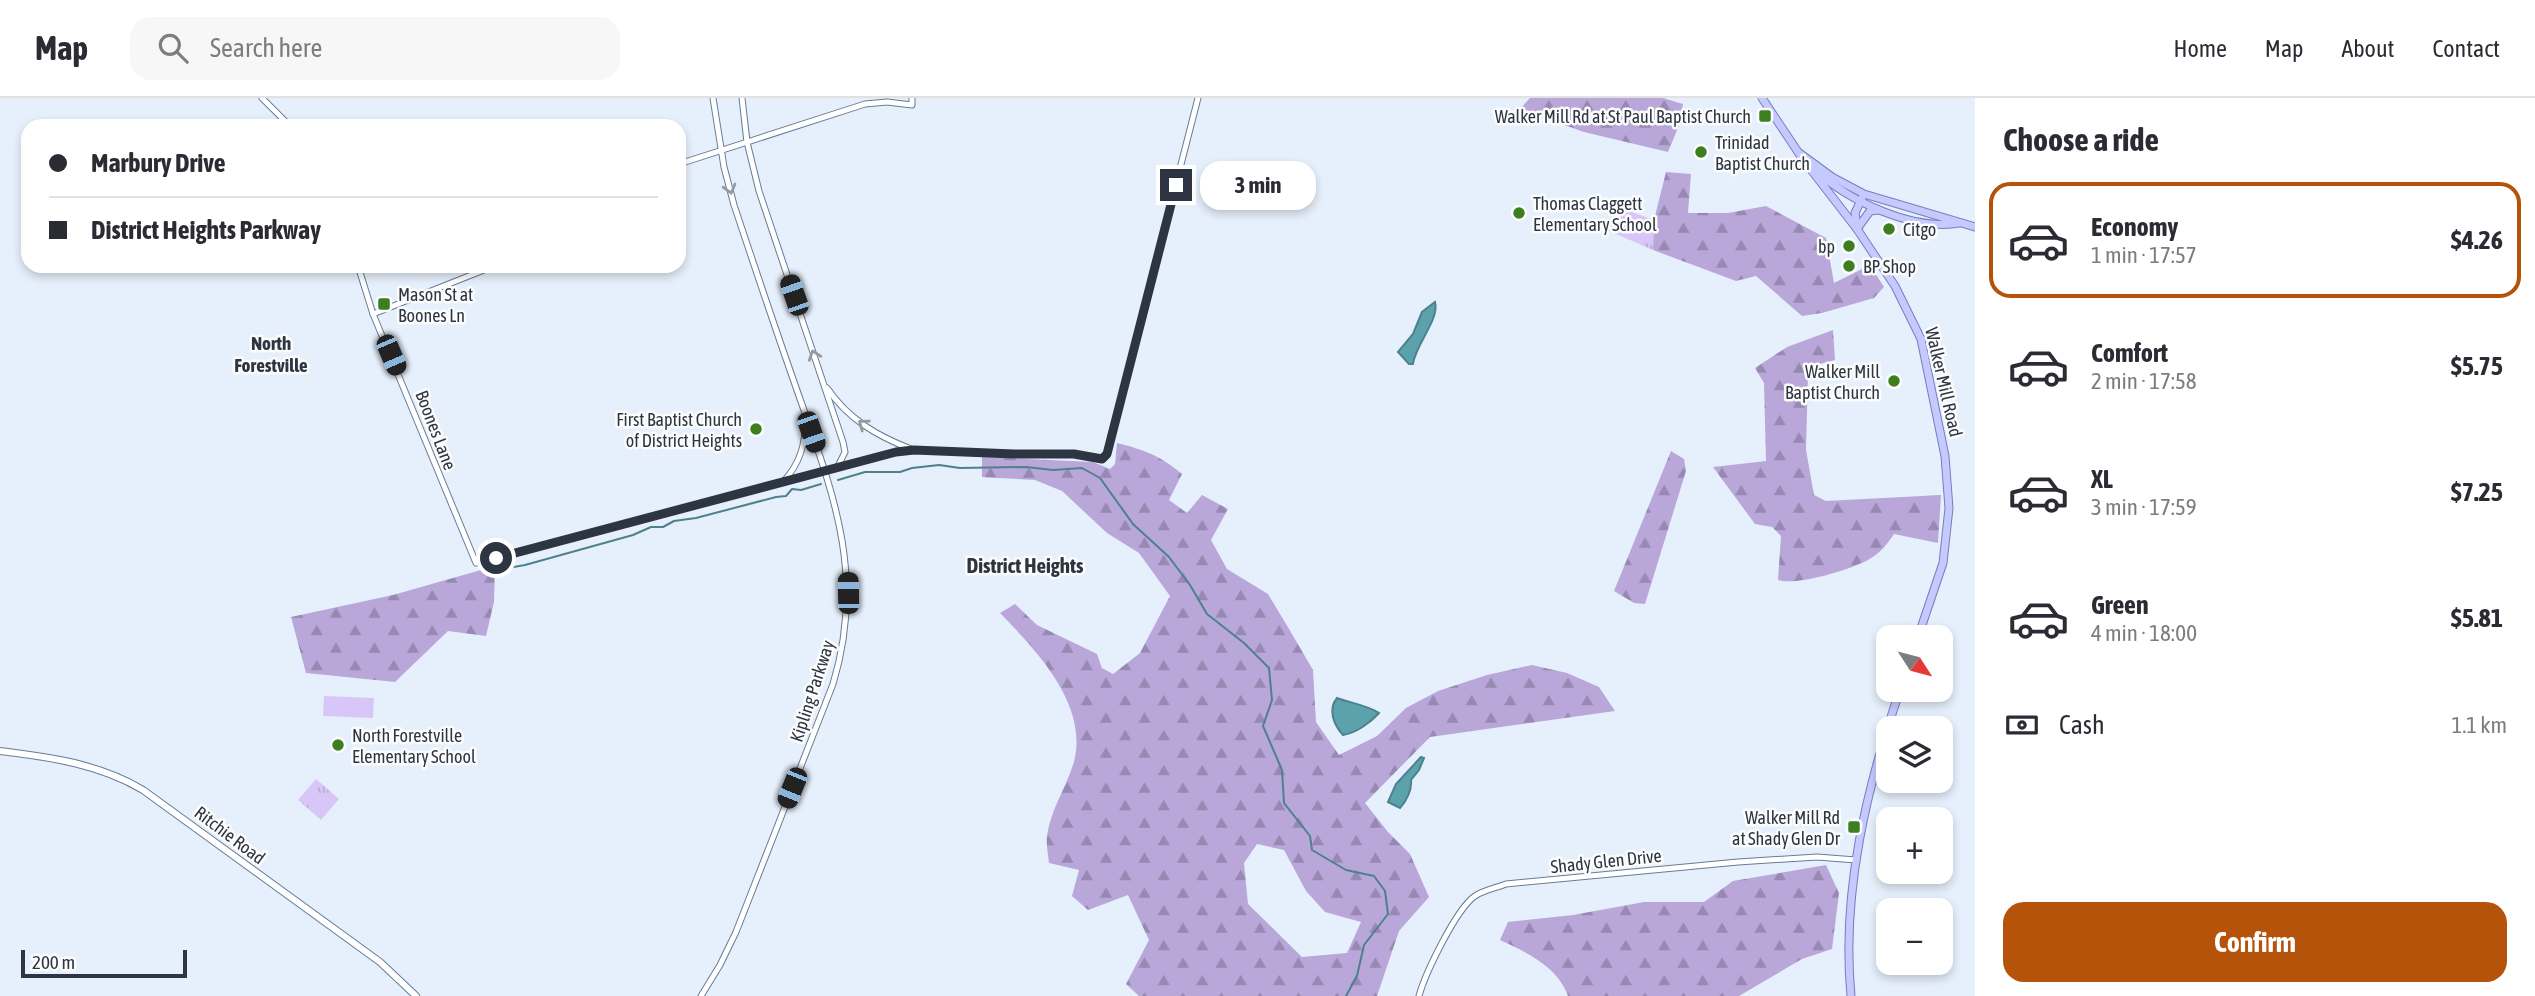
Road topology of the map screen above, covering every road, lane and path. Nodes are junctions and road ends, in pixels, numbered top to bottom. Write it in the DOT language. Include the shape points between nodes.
graph roads {
  1 [pos="262,98"];
  2 [pos="713,98"];
  3 [pos="742,98"];
  4 [pos="882,98"];
  5 [pos="1198,98"];
  6 [pos="1764,100"];
  7 [pos="875,102"];
  8 [pos="912,102"];
  9 [pos="283,119"];
  10 [pos="747,142"];
  11 [pos="721,150"];
  12 [pos="1800,155"];
  13 [pos="686,162"];
  14 [pos="1862,198"];
  15 [pos="1879,210"];
  16 [pos="1959,223"];
  17 [pos="1975,226"];
  18 [pos="1857,229"];
  19 [pos="360,273"];
  20 [pos="477,273"];
  21 [pos="373,314"];
  22 [pos="824,383"];
  23 [pos="804,413"];
  24 [pos="914,450"];
  25 [pos="838,466"];
  26 [pos="824,470"];
  27 [pos="784,481"];
  28 [pos="1921,625"];
  29 [pos="1896,702"];
  30 [pos="0,751"];
  31 [pos="1856,860"];
  32 [pos="416,996"];
  33 [pos="701,996"];
  34 [pos="1419,996"];
  35 [pos="1851,996"];
  1 -- 9 [label="street"];
  2 -- 11 [label="street, Kipling Parkway"];
  3 -- 10 [label="street"];
  4 -- 7 [label="street"];
  5 -- 24 [label="street" via="1105,457"];
  6 -- 12 [label="main road, Walker Mill Road"];
  7 -- 8 [label="street"];
  7 -- 10 [label="street"];
  10 -- 11 [label="street"];
  22 -- 10 [label="street, one-way"];
  11 -- 13 [label="street"];
  11 -- 23 [label="street, Kipling Parkway, one-way" via="734,205"];
  12 -- 14 [label="main road" via="1840,190"];
  12 -- 18 [label="main road, Walker Mill Road"];
  14 -- 15 [label="main road"];
  14 -- 16 [label="main road"];
  14 -- 18 [label="main road" via="1855,213"];
  15 -- 16 [label="main road" via="1946,226"];
  15 -- 18 [label="main road" via="1870,211"];
  16 -- 17 [label="main road"];
  18 -- 28 [label="main road, Walker Mill Road" via="1917,327 1945,456 1948,534"];
  19 -- 21 [label="street, Boones Lane"];
  20 -- 21 [label="street"];
  21 -- 27 [label="street, Boones Lane" via="476,563"];
  24 -- 22 [label="street, one-way" via="859,422"];
  22 -- 25 [label="street" via="844,448"];
  23 -- 26 [label="street, Kipling Parkway"];
  23 -- 27 [label="street" via="803,448"];
  24 -- 25 [label="street"];
  25 -- 26 [label="street"];
  26 -- 27 [label="street"];
  26 -- 33 [label="street, Kipling Parkway" via="841,525 848,577 841,657 736,932"];
  29 -- 31 [label="main road"];
  30 -- 32 [label="main road, Ritchie Road" via="93,767 144,789 380,962"];
  31 -- 34 [label="street, Shady Glen Drive" via="1817,857 1738,862 1506,884 1475,896 1462,908"];
  31 -- 35 [label="main road" via="1849,933"];
}
